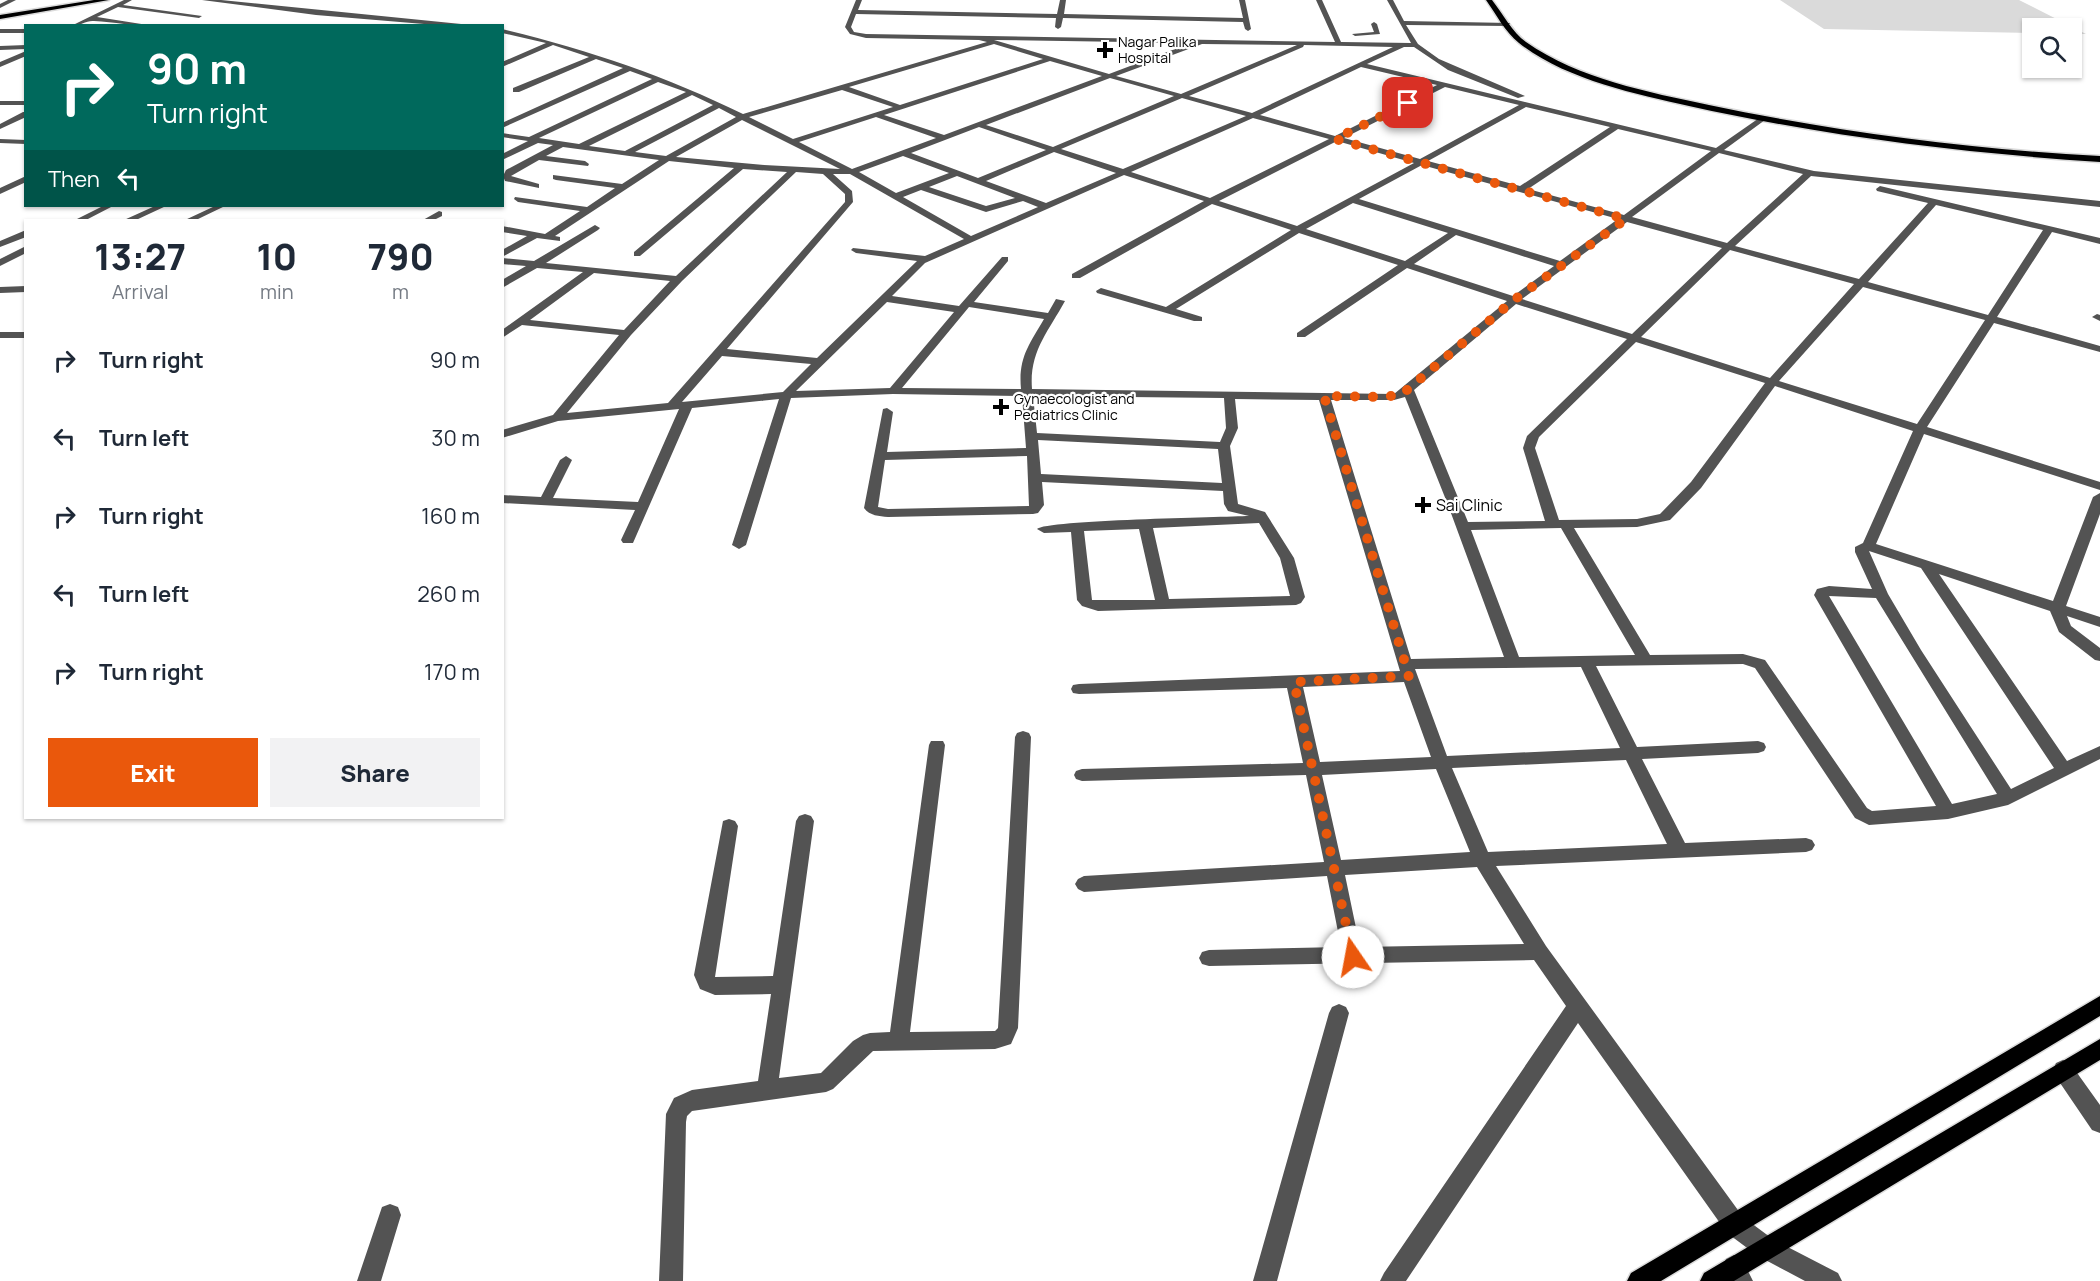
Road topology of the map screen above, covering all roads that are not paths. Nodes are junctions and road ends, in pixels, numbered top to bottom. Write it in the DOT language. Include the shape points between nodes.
graph roads {
  1 [pos="13,0"];
  2 [pos="94,0"];
  3 [pos="106,0"];
  4 [pos="129,0"];
  5 [pos="135,0"];
  6 [pos="205,0"];
  7 [pos="859,0"];
  8 [pos="1063,0"];
  9 [pos="1242,0"];
  10 [pos="1319,0"];
  11 [pos="1390,0"];
  12 [pos="1489,0"];
  13 [pos="225,2"];
  14 [pos="0,6"];
  15 [pos="121,7"];
  16 [pos="854,12"];
  17 [pos="0,16"];
  18 [pos="199,16"];
  19 [pos="1004,16"];
  20 [pos="1060,17"];
  21 [pos="95,19"];
  22 [pos="1246,20"];
  23 [pos="190,21"];
  24 [pos="1403,23"];
  25 [pos="79,24"];
  26 [pos="86,24"];
  27 [pos="135,24"];
  28 [pos="460,24"];
  29 [pos="1374,24"];
  30 [pos="1508,24"];
  31 [pos="24,31"];
  32 [pos="0,32"];
  33 [pos="504,32"];
  34 [pos="1335,33"];
  35 [pos="512,34"];
  36 [pos="504,37"];
  37 [pos="1056,39"];
  38 [pos="994,40"];
  39 [pos="1203,41"];
  40 [pos="1251,42"];
  41 [pos="553,43"];
  42 [pos="1307,43"];
  43 [pos="1339,44"];
  44 [pos="1402,45"];
  45 [pos="1416,45"];
  46 [pos="0,48"];
  47 [pos="24,49"];
  48 [pos="24,50"];
  49 [pos="595,57"];
  50 [pos="1049,59"];
  51 [pos="0,63"];
  52 [pos="504,64"];
  53 [pos="1360,65"];
  54 [pos="630,68"];
  55 [pos="1109,76"];
  56 [pos="658,79"];
  57 [pos="1444,85"];
  58 [pos="841,87"];
  59 [pos="516,90"];
  60 [pos="692,92"];
  61 [pos="1179,95"];
  62 [pos="0,103"];
  63 [pos="24,103"];
  64 [pos="719,105"];
  65 [pos="1523,106"];
  66 [pos="545,107"];
  67 [pos="900,107"];
  68 [pos="584,114"];
  69 [pos="24,115"];
  70 [pos="876,115"];
  71 [pos="1252,116"];
  72 [pos="742,117"];
  73 [pos="1762,118"];
  74 [pos="504,125"];
  75 [pos="979,125"];
  76 [pos="0,127"];
  77 [pos="1615,127"];
  78 [pos="505,137"];
  79 [pos="945,138"];
  80 [pos="1335,139"];
  81 [pos="533,140"];
  82 [pos="0,141"];
  83 [pos="24,142"];
  84 [pos="792,142"];
  85 [pos="562,144"];
  86 [pos="578,148"];
  87 [pos="1052,148"];
  88 [pos="904,153"];
  89 [pos="1717,153"];
  90 [pos="625,154"];
  91 [pos="504,157"];
  92 [pos="538,157"];
  93 [pos="666,159"];
  94 [pos="2100,159"];
  95 [pos="1421,162"];
  96 [pos="504,164"];
  97 [pos="585,164"];
  98 [pos="740,166"];
  99 [pos="519,167"];
  100 [pos="793,171"];
  101 [pos="826,172"];
  102 [pos="852,172"];
  103 [pos="1127,172"];
  104 [pos="956,173"];
  105 [pos="1809,173"];
  106 [pos="556,177"];
  107 [pos="24,179"];
  108 [pos="978,181"];
  109 [pos="536,186"];
  110 [pos="624,187"];
  111 [pos="921,187"];
  112 [pos="1520,189"];
  113 [pos="0,191"];
  114 [pos="895,197"];
  115 [pos="518,198"];
  116 [pos="1023,198"];
  117 [pos="1213,200"];
  118 [pos="1352,200"];
  119 [pos="1934,202"];
  120 [pos="1006,204"];
  121 [pos="2100,204"];
  122 [pos="107,207"];
  123 [pos="160,207"];
  124 [pos="218,207"];
  125 [pos="1047,207"];
  126 [pos="589,210"];
  127 [pos="439,214"];
  128 [pos="1032,214"];
  129 [pos="82,219"];
  130 [pos="131,219"];
  131 [pos="192,219"];
  132 [pos="430,219"];
  133 [pos="1626,219"];
  134 [pos="595,228"];
  135 [pos="10,229"];
  136 [pos="504,229"];
  137 [pos="1299,229"];
  138 [pos="2049,230"];
  139 [pos="1455,232"];
  140 [pos="0,234"];
  141 [pos="24,234"];
  142 [pos="536,235"];
  143 [pos="547,237"];
  144 [pos="972,240"];
  145 [pos="571,242"];
  146 [pos="2100,242"];
  147 [pos="0,244"];
  148 [pos="1728,247"];
  149 [pos="24,250"];
  150 [pos="856,250"];
  151 [pos="504,253"];
  152 [pos="637,254"];
  153 [pos="926,259"];
  154 [pos="1005,259"];
  155 [pos="504,261"];
  156 [pos="0,263"];
  157 [pos="1407,264"];
  158 [pos="1562,265"];
  159 [pos="532,266"];
  160 [pos="591,271"];
  161 [pos="1076,276"];
  162 [pos="678,279"];
  163 [pos="1859,283"];
  164 [pos="504,284"];
  165 [pos="24,289"];
  166 [pos="0,290"];
  167 [pos="1101,291"];
  168 [pos="883,298"];
  169 [pos="1514,300"];
  170 [pos="1060,302"];
  171 [pos="964,307"];
  172 [pos="1168,310"];
  173 [pos="1051,317"];
  174 [pos="1198,319"];
  175 [pos="1990,319"];
  176 [pos="520,322"];
  177 [pos="627,333"];
  178 [pos="504,334"];
  179 [pos="0,335"];
  180 [pos="24,335"];
  181 [pos="1301,335"];
  182 [pos="1633,338"];
  183 [pos="2100,349"];
  184 [pos="719,352"];
  185 [pos="819,362"];
  186 [pos="1772,382"];
  187 [pos="1408,389"];
  188 [pos="893,391"];
  189 [pos="1028,391"];
  190 [pos="1229,394"];
  191 [pos="786,395"];
  192 [pos="1324,396"];
  193 [pos="687,405"];
  194 [pos="672,406"];
  195 [pos="887,412"];
  196 [pos="556,418"];
  197 [pos="1920,429"];
  198 [pos="504,433"];
  199 [pos="1031,436"];
  200 [pos="1224,446"];
  201 [pos="1032,452"];
  202 [pos="881,456"];
  203 [pos="566,460"];
  204 [pos="1035,478"];
  205 [pos="2100,486"];
  206 [pos="1229,487"];
  207 [pos="2100,497"];
  208 [pos="504,499"];
  209 [pos="545,501"];
  210 [pos="643,506"];
  211 [pos="1262,519"];
  212 [pos="1145,524"];
  213 [pos="1559,524"];
  214 [pos="1463,525"];
  215 [pos="1077,527"];
  216 [pos="1044,529"];
  217 [pos="628,540"];
  218 [pos="739,545"];
  219 [pos="1868,546"];
  220 [pos="1925,564"];
  221 [pos="1881,594"];
  222 [pos="1163,604"];
  223 [pos="2057,609"];
  224 [pos="2100,622"];
  225 [pos="2100,656"];
  226 [pos="1645,660"];
  227 [pos="1586,661"];
  228 [pos="1514,663"];
  229 [pos="1407,670"];
  230 [pos="1294,682"];
  231 [pos="1079,689"];
  232 [pos="1023,737"];
  233 [pos="937,745"];
  234 [pos="1758,747"];
  235 [pos="1629,752"];
  236 [pos="2100,752"];
  237 [pos="1441,762"];
  238 [pos="1313,769"];
  239 [pos="2064,770"];
  240 [pos="1082,775"];
  241 [pos="2008,798"];
  242 [pos="1948,812"];
  243 [pos="805,821"];
  244 [pos="729,826"];
  245 [pos="1806,845"];
  246 [pos="1679,850"];
  247 [pos="1482,859"];
  248 [pos="1333,869"];
  249 [pos="1084,884"];
  250 [pos="1539,952"];
  251 [pos="1353,957"];
  252 [pos="1209,958"];
  253 [pos="782,985"];
  254 [pos="2100,1005"];
  255 [pos="1578,1006"];
  256 [pos="1339,1013"];
  257 [pos="899,1041"];
  258 [pos="2100,1049"];
  259 [pos="2063,1070"];
  260 [pos="767,1090"];
  261 [pos="2100,1124"];
  262 [pos="390,1215"];
  263 [pos="1735,1225"];
  264 [pos="1766,1248"];
  265 [pos="1738,1274"];
  266 [pos="369,1281"];
  267 [pos="671,1281"];
  268 [pos="1265,1281"];
  269 [pos="1392,1281"];
  270 [pos="1639,1281"];
  271 [pos="1712,1281"];
  272 [pos="1830,1281"];
  1 -- 14 [label="street"];
  2 -- 17 [label="main road"];
  3 -- 17 [label="main road"];
  4 -- 25 [label="street"];
  5 -- 15 [label="street"];
  6 -- 13 [label="street"];
  7 -- 16 [label="street"];
  8 -- 20 [label="street"];
  9 -- 22 [label="street"];
  10 -- 34 [label="street"];
  11 -- 24 [label="street"];
  12 -- 30 [label="main road"];
  13 -- 18 [label="street"];
  13 -- 28 [label="street"];
  15 -- 18 [label="street"];
  15 -- 21 [label="street"];
  16 -- 19 [label="street"];
  16 -- 38 [label="street" via="848,27 856,35"];
  18 -- 23 [label="street"];
  19 -- 20 [label="street"];
  19 -- 38 [label="street"];
  20 -- 22 [label="street"];
  20 -- 37 [label="street"];
  21 -- 26 [label="street"];
  21 -- 27 [label="street"];
  22 -- 40 [label="street"];
  24 -- 30 [label="street"];
  24 -- 45 [label="street"];
  29 -- 34 [label="street" via="1376,34"];
  30 -- 73 [label="main road" via="1521,41 1565,65 1678,101"];
  31 -- 32 [label="street"];
  33 -- 35 [label="street"];
  34 -- 43 [label="street"];
  35 -- 36 [label="street"];
  35 -- 41 [label="street"];
  37 -- 38 [label="street"];
  37 -- 39 [label="street"];
  38 -- 50 [label="street"];
  38 -- 58 [label="street"];
  39 -- 40 [label="street"];
  39 -- 55 [label="street"];
  40 -- 42 [label="street"];
  41 -- 49 [label="street"];
  41 -- 52 [label="street"];
  42 -- 43 [label="street"];
  42 -- 61 [label="street"];
  43 -- 44 [label="street"];
  44 -- 45 [label="street"];
  44 -- 53 [label="street"];
  45 -- 77 [label="street" via="1450,68"];
  46 -- 47 [label="street"];
  48 -- 51 [label="street"];
  49 -- 54 [label="street"];
  49 -- 59 [label="street"];
  50 -- 55 [label="street"];
  50 -- 67 [label="street"];
  53 -- 57 [label="street"];
  53 -- 71 [label="street"];
  54 -- 56 [label="street"];
  54 -- 66 [label="street"];
  55 -- 61 [label="street"];
  55 -- 75 [label="street"];
  56 -- 60 [label="street"];
  56 -- 68 [label="street"];
  57 -- 65 [label="street"];
  57 -- 80 [label="street"];
  58 -- 67 [label="street"];
  58 -- 72 [label="street"];
  60 -- 64 [label="street"];
  60 -- 86 [label="street"];
  61 -- 71 [label="street"];
  61 -- 87 [label="street"];
  62 -- 63 [label="street"];
  64 -- 72 [label="street"];
  64 -- 90 [label="street"];
  65 -- 77 [label="street"];
  65 -- 95 [label="street"];
  66 -- 68 [label="street"];
  66 -- 74 [label="street"];
  67 -- 70 [label="street"];
  68 -- 81 [label="street"];
  69 -- 76 [label="street"];
  70 -- 79 [label="street"];
  70 -- 84 [label="street"];
  71 -- 80 [label="street"];
  71 -- 103 [label="street"];
  72 -- 84 [label="street"];
  72 -- 93 [label="street"];
  73 -- 89 [label="street"];
  73 -- 94 [label="main road" via="1922,144"];
  75 -- 79 [label="street"];
  75 -- 87 [label="street"];
  77 -- 89 [label="street"];
  77 -- 112 [label="street"];
  78 -- 81 [label="street"];
  79 -- 88 [label="street"];
  80 -- 95 [label="street"];
  80 -- 117 [label="street"];
  81 -- 85 [label="street"];
  81 -- 91 [label="street"];
  82 -- 83 [label="street"];
  84 -- 102 [label="street"];
  85 -- 86 [label="street"];
  85 -- 92 [label="street"];
  86 -- 90 [label="street"];
  87 -- 103 [label="street"];
  87 -- 108 [label="street"];
  88 -- 102 [label="street"];
  88 -- 104 [label="street"];
  89 -- 105 [label="street"];
  89 -- 133 [label="street"];
  90 -- 93 [label="street"];
  92 -- 97 [label="street"];
  92 -- 99 [label="street"];
  93 -- 98 [label="street"];
  93 -- 110 [label="street"];
  95 -- 112 [label="street"];
  95 -- 118 [label="street"];
  96 -- 99 [label="street"];
  98 -- 100 [label="street"];
  98 -- 152 [label="street"];
  99 -- 109 [label="street" via="509,172 508,179"];
  100 -- 101 [label="street"];
  100 -- 162 [label="street"];
  101 -- 102 [label="street"];
  101 -- 184 [label="street" via="849,193 849,202"];
  102 -- 114 [label="street"];
  103 -- 117 [label="street"];
  103 -- 125 [label="street"];
  104 -- 108 [label="street"];
  104 -- 111 [label="street"];
  105 -- 119 [label="street"];
  105 -- 121 [label="street"];
  105 -- 148 [label="street"];
  106 -- 110 [label="street"];
  107 -- 113 [label="street"];
  108 -- 116 [label="street"];
  110 -- 126 [label="street"];
  111 -- 114 [label="street"];
  111 -- 120 [label="street" via="977,207"];
  112 -- 133 [label="street"];
  114 -- 144 [label="street"];
  115 -- 126 [label="street"];
  116 -- 120 [label="street"];
  116 -- 125 [label="street"];
  117 -- 137 [label="street"];
  117 -- 161 [label="street"];
  118 -- 137 [label="street"];
  118 -- 139 [label="street"];
  119 -- 138 [label="street"];
  119 -- 163 [label="street"];
  120 -- 128 [label="street"];
  122 -- 129 [label="street"];
  123 -- 130 [label="street"];
  124 -- 131 [label="street"];
  125 -- 128 [label="street"];
  126 -- 143 [label="street"];
  127 -- 132 [label="street"];
  128 -- 144 [label="street"];
  133 -- 148 [label="street"];
  133 -- 158 [label="street"];
  134 -- 145 [label="street"];
  135 -- 140 [label="street"];
  136 -- 142 [label="street"];
  137 -- 157 [label="street"];
  137 -- 172 [label="street"];
  138 -- 146 [label="street"];
  138 -- 175 [label="street"];
  139 -- 157 [label="street"];
  139 -- 158 [label="street"];
  141 -- 147 [label="street"];
  142 -- 143 [label="street"];
  142 -- 151 [label="street"];
  143 -- 145 [label="street"];
  144 -- 153 [label="street"];
  145 -- 159 [label="street"];
  148 -- 163 [label="street"];
  148 -- 182 [label="street"];
  149 -- 156 [label="street"];
  150 -- 153 [label="street"];
  153 -- 168 [label="street"];
  154 -- 171 [label="street"];
  155 -- 159 [label="street"];
  157 -- 169 [label="street"];
  157 -- 181 [label="street"];
  158 -- 169 [label="street"];
  159 -- 160 [label="street"];
  159 -- 164 [label="street"];
  160 -- 162 [label="street"];
  160 -- 176 [label="street"];
  162 -- 177 [label="street"];
  163 -- 175 [label="street"];
  163 -- 186 [label="street"];
  165 -- 166 [label="street"];
  167 -- 172 [label="street"];
  168 -- 171 [label="street"];
  168 -- 185 [label="street"];
  169 -- 182 [label="street"];
  169 -- 187 [label="street"];
  170 -- 173 [label="street"];
  171 -- 173 [label="street"];
  171 -- 188 [label="street"];
  172 -- 174 [label="street"];
  173 -- 189 [label="street" via="1028,357 1024,371"];
  175 -- 183 [label="street"];
  175 -- 197 [label="street"];
  176 -- 177 [label="street"];
  176 -- 178 [label="street"];
  177 -- 196 [label="street"];
  179 -- 180 [label="street"];
  182 -- 186 [label="street"];
  182 -- 213 [label="street" via="1530,442"];
  184 -- 185 [label="street"];
  184 -- 194 [label="street"];
  185 -- 191 [label="street"];
  186 -- 197 [label="street"];
  186 -- 213 [label="street" via="1696,485 1665,517 1637,523"];
  187 -- 192 [label="street" via="1394,397"];
  187 -- 214 [label="street"];
  188 -- 189 [label="street"];
  188 -- 191 [label="street"];
  189 -- 190 [label="street"];
  189 -- 199 [label="street"];
  190 -- 192 [label="street"];
  190 -- 200 [label="street" via="1232,428"];
  191 -- 193 [label="street"];
  191 -- 218 [label="street"];
  192 -- 229 [label="street"];
  193 -- 194 [label="street"];
  193 -- 210 [label="street"];
  194 -- 196 [label="street"];
  195 -- 202 [label="street"];
  196 -- 198 [label="street"];
  197 -- 205 [label="street"];
  197 -- 219 [label="street"];
  199 -- 200 [label="street"];
  199 -- 201 [label="street"];
  200 -- 206 [label="street"];
  201 -- 202 [label="street"];
  201 -- 204 [label="street"];
  202 -- 204 [label="street" via="871,508 877,512 1026,512 1037,505"];
  203 -- 209 [label="street"];
  204 -- 206 [label="street"];
  206 -- 211 [label="street" via="1233,508 1255,513"];
  207 -- 223 [label="street"];
  208 -- 209 [label="street"];
  209 -- 210 [label="street"];
  210 -- 217 [label="street"];
  211 -- 212 [label="street"];
  211 -- 222 [label="street" via="1287,558 1296,600"];
  212 -- 215 [label="street"];
  212 -- 222 [label="street"];
  213 -- 214 [label="street"];
  213 -- 226 [label="street"];
  214 -- 228 [label="street"];
  215 -- 216 [label="street"];
  215 -- 222 [label="street" via="1087,603"];
  219 -- 220 [label="street"];
  219 -- 221 [label="street" via="1862,547 1862,552"];
  220 -- 223 [label="street"];
  220 -- 239 [label="street"];
  221 -- 241 [label="street"];
  221 -- 242 [label="street" via="1821,592"];
  223 -- 224 [label="street"];
  223 -- 225 [label="street" via="2064,629"];
  226 -- 227 [label="street"];
  226 -- 242 [label="street" via="1743,659 1760,664 1861,813 1878,819"];
  227 -- 228 [label="street"];
  227 -- 235 [label="street"];
  228 -- 229 [label="street"];
  229 -- 230 [label="street"];
  229 -- 237 [label="street"];
  230 -- 231 [label="street"];
  230 -- 238 [label="street"];
  232 -- 257 [label="street" via="1008,1028 1004,1037 995,1040"];
  233 -- 257 [label="street"];
  234 -- 235 [label="street"];
  235 -- 237 [label="street"];
  235 -- 246 [label="street"];
  236 -- 239 [label="street"];
  237 -- 238 [label="street"];
  237 -- 247 [label="street"];
  238 -- 240 [label="street"];
  238 -- 248 [label="street"];
  239 -- 241 [label="street"];
  241 -- 242 [label="street"];
  243 -- 253 [label="street"];
  244 -- 253 [label="street" via="704,975 707,983 715,986"];
  245 -- 246 [label="street"];
  246 -- 247 [label="street"];
  247 -- 248 [label="street"];
  247 -- 250 [label="street"];
  248 -- 249 [label="street"];
  248 -- 251 [label="street"];
  250 -- 251 [label="street"];
  250 -- 255 [label="street"];
  251 -- 252 [label="street"];
  253 -- 260 [label="street"];
  254 -- 263 [label="main road"];
  255 -- 263 [label="street"];
  255 -- 269 [label="street"];
  256 -- 268 [label="street"];
  257 -- 260 [label="street" via="870,1042 860,1047 826,1082"];
  258 -- 259 [label="main road"];
  259 -- 261 [label="street"];
  259 -- 264 [label="main road"];
  260 -- 267 [label="street" via="692,1100 677,1110"];
  262 -- 266 [label="street"];
  263 -- 264 [label="street"];
  263 -- 270 [label="main road"];
  264 -- 265 [label="main road"];
  264 -- 272 [label="street"];
  265 -- 271 [label="main road"];
}
